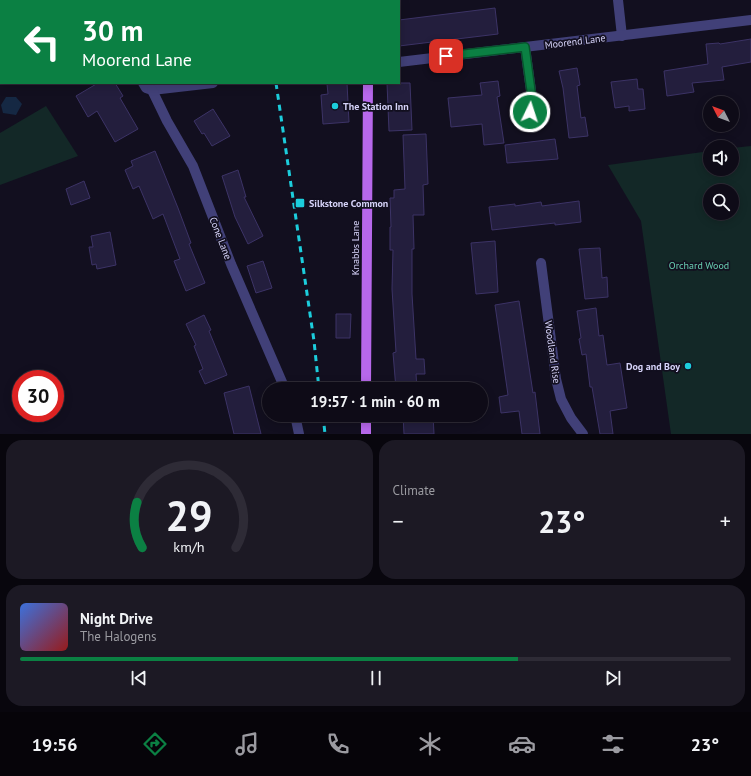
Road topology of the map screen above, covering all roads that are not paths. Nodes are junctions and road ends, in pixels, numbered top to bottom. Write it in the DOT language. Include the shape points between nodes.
graph roads {
  1 [pos="618,0"];
  2 [pos="751,20"];
  3 [pos="622,36"];
  4 [pos="525,47"];
  5 [pos="400,62"];
  6 [pos="144,84"];
  7 [pos="204,84"];
  8 [pos="368,84"];
  9 [pos="152,90"];
  10 [pos="530,112"];
  11 [pos="542,263"];
  12 [pos="282,382"];
  13 [pos="366,382"];
  14 [pos="296,422"];
  15 [pos="366,422"];
  16 [pos="299,434"];
  17 [pos="366,434"];
  18 [pos="583,434"];
  1 -- 3 [label="street"];
  2 -- 3 [label="street, Moorend Lane"];
  3 -- 4 [label="street, Moorend Lane"];
  4 -- 5 [label="street, Moorend Lane"];
  4 -- 10 [label="street" via="532,98"];
  6 -- 9 [label="street, Cone Lane"];
  7 -- 9 [label="street"];
  8 -- 13 [label="main road, Knabbs Lane"];
  9 -- 12 [label="street, Cone Lane" via="193,166 231,264"];
  11 -- 18 [label="street, Woodland Rise" via="556,379 561,399"];
  14 -- 16 [label="street"];
  15 -- 17 [label="main road"];
}
